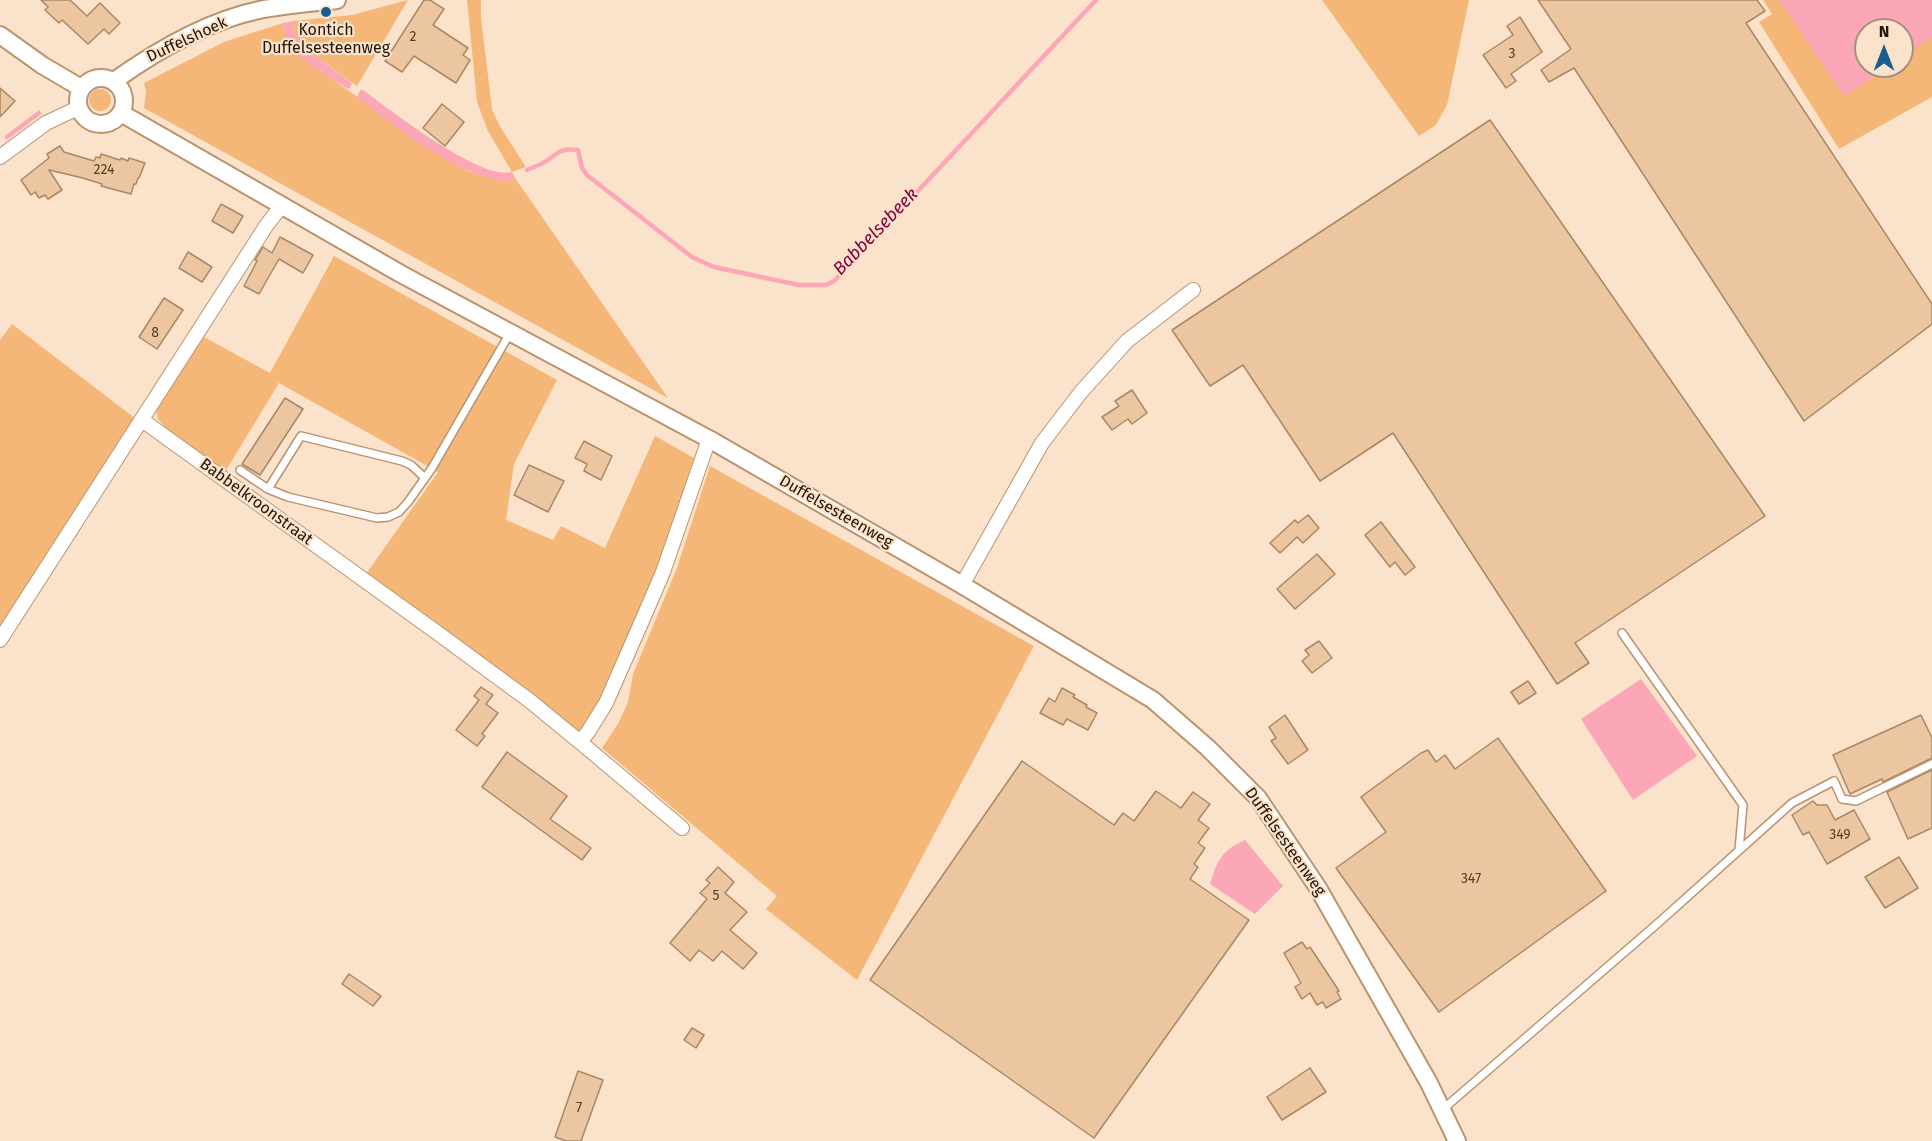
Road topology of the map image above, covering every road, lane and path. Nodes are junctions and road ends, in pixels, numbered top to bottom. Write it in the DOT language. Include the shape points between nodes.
graph roads {
  1 [pos="337,0"];
  2 [pos="0,35"];
  3 [pos="114,81"];
  4 [pos="81,88"];
  5 [pos="78,108"];
  6 [pos="121,112"];
  7 [pos="0,157"];
  8 [pos="282,204"];
  9 [pos="1193,290"];
  10 [pos="510,333"];
  11 [pos="142,420"];
  12 [pos="709,439"];
  13 [pos="240,470"];
  14 [pos="425,478"];
  15 [pos="268,489"];
  16 [pos="962,585"];
  17 [pos="1622,633"];
  18 [pos="0,640"];
  19 [pos="580,742"];
  20 [pos="1932,764"];
  21 [pos="682,828"];
  22 [pos="1739,850"];
  23 [pos="1442,1110"];
  24 [pos="1457,1141"];
  1 -- 3 [label="street, Duffelshoek" via="258,10 229,19 152,54"];
  2 -- 4 [label="street"];
  3 -- 4 [label="street" via="92,79"];
  3 -- 6 [label="street" via="123,92"];
  4 -- 5 [label="street"];
  5 -- 6 [label="street" via="82,116 98,124 115,119"];
  5 -- 7 [label="street" via="46,123"];
  6 -- 8 [label="street, Duffelsesteenweg"];
  8 -- 10 [label="street, Duffelsesteenweg"];
  8 -- 11 [label="street"];
  9 -- 16 [label="street" via="1128,341 1042,443"];
  10 -- 12 [label="street, Duffelsesteenweg"];
  10 -- 14 [label="lane"];
  11 -- 18 [label="street"];
  11 -- 19 [label="street, Babbelkroonstraat" via="495,675"];
  12 -- 16 [label="street, Duffelsesteenweg"];
  12 -- 19 [label="street" via="641,624 606,704"];
  13 -- 15 [label="lane"];
  14 -- 15 [label="lane" via="399,512 377,518"];
  14 -- 15 [label="lane" via="402,461 301,436"];
  16 -- 23 [label="street, Duffelsesteenweg" via="1153,700 1258,798 1318,888"];
  17 -- 22 [label="lane" via="1743,805"];
  19 -- 21 [label="street, Babbelkroonstraat"];
  20 -- 22 [label="lane" via="1856,801 1842,799 1834,781 1792,803"];
  22 -- 23 [label="lane"];
  23 -- 24 [label="street, Duffelsesteenweg"];
}
